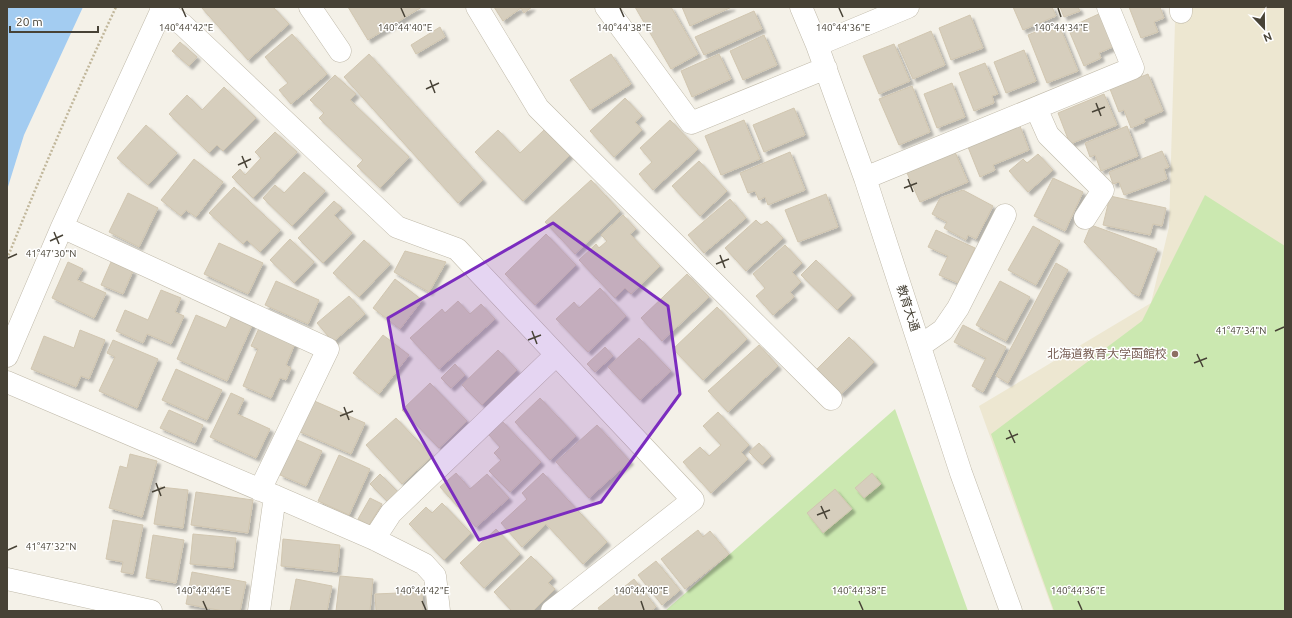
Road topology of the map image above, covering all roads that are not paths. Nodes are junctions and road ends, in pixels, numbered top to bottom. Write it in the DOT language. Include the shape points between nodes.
graph roads {
  1 [pos="310,7"];
  2 [pos="478,7"];
  3 [pos="606,7"];
  4 [pos="801,7"];
  5 [pos="908,7"];
  6 [pos="1108,7"];
  7 [pos="162,8"];
  8 [pos="817,45"];
  9 [pos="340,51"];
  10 [pos="826,68"];
  11 [pos="1036,108"];
  12 [pos="865,178"];
  13 [pos="1005,214"];
  14 [pos="1085,218"];
  15 [pos="62,227"];
  16 [pos="920,346"];
  17 [pos="556,355"];
  18 [pos="7,356"];
  19 [pos="7,382"];
  20 [pos="831,399"];
  21 [pos="267,493"];
  22 [pos="374,539"];
  23 [pos="7,579"];
  24 [pos="128,609"];
  25 [pos="151,611"];
  26 [pos="258,611"];
  27 [pos="438,611"];
  28 [pos="552,611"];
  29 [pos="1011,611"];
  1 -- 9 [label="street"];
  2 -- 20 [label="street" via="538,108"];
  3 -- 10 [label="street" via="691,123"];
  4 -- 8 [label="street, 教育大通"];
  5 -- 8 [label="street"];
  6 -- 11 [label="street" via="1133,68"];
  7 -- 15 [label="street"];
  7 -- 17 [label="street" via="398,227 457,248"];
  8 -- 10 [label="street, 教育大通"];
  10 -- 12 [label="street, 教育大通"];
  11 -- 12 [label="street"];
  11 -- 14 [label="street" via="1048,135 1103,190"];
  12 -- 16 [label="street, 教育大通"];
  13 -- 16 [label="street" via="958,308 943,330"];
  15 -- 18 [label="street"];
  15 -- 21 [label="street" via="328,349"];
  16 -- 29 [label="street, 教育大通" via="961,473"];
  17 -- 22 [label="street" via="390,513"];
  17 -- 28 [label="street" via="693,500"];
  19 -- 21 [label="street"];
  21 -- 22 [label="street"];
  21 -- 26 [label="street"];
  22 -- 27 [label="street" via="424,564 435,576"];
  23 -- 24 [label="street"];
  24 -- 25 [label="street"];
}
